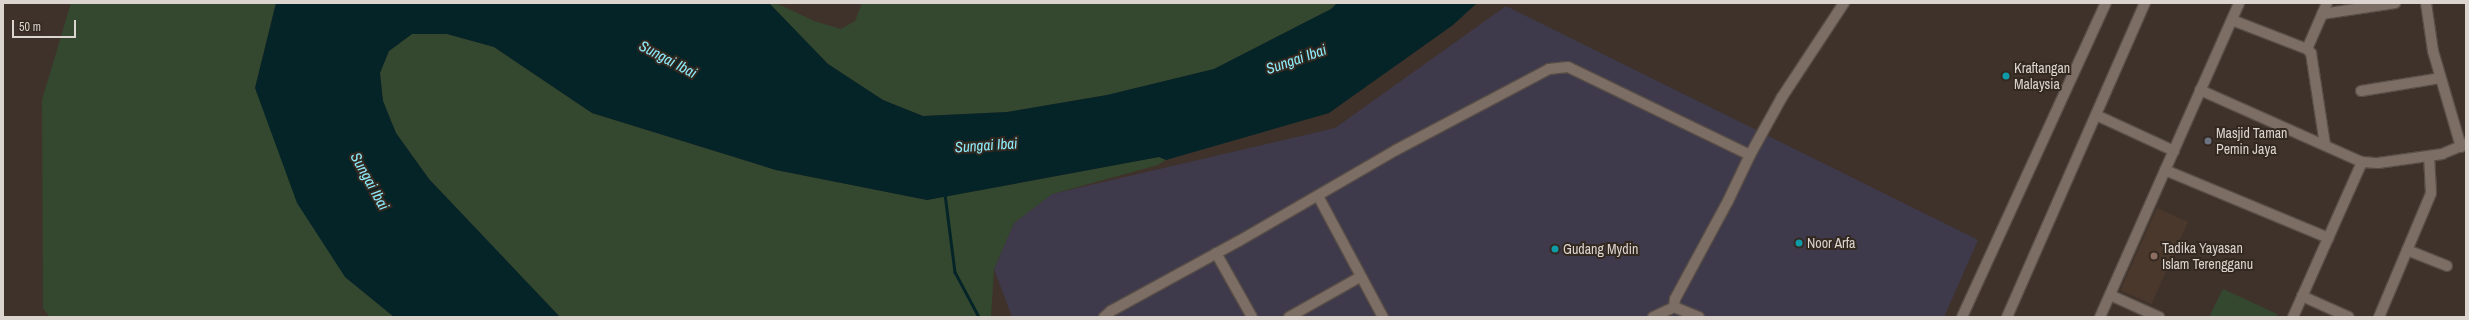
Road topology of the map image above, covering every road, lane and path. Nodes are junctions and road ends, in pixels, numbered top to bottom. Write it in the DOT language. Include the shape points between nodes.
graph roads {
  1 [pos="1844,3"];
  2 [pos="2106,3"];
  3 [pos="2145,3"];
  4 [pos="2239,3"];
  5 [pos="2327,3"];
  6 [pos="2395,3"];
  7 [pos="2426,3"];
  8 [pos="2322,14"];
  9 [pos="2232,20"];
  10 [pos="2307,48"];
  11 [pos="2440,78"];
  12 [pos="2200,90"];
  13 [pos="2361,91"];
  14 [pos="2096,115"];
  15 [pos="2463,145"];
  16 [pos="2325,146"];
  17 [pos="2174,151"];
  18 [pos="1750,155"];
  19 [pos="2429,156"];
  20 [pos="2362,162"];
  21 [pos="2165,170"];
  22 [pos="1318,196"];
  23 [pos="2328,238"];
  24 [pos="2407,250"];
  25 [pos="1216,253"];
  26 [pos="2447,266"];
  27 [pos="1360,277"];
  28 [pos="2110,295"];
  29 [pos="2302,296"];
  30 [pos="1674,307"];
  31 [pos="1104,317"];
  32 [pos="1252,317"];
  33 [pos="1288,317"];
  34 [pos="1383,317"];
  35 [pos="1652,317"];
  36 [pos="1699,317"];
  37 [pos="1962,317"];
  38 [pos="2007,317"];
  39 [pos="2100,317"];
  40 [pos="2159,317"];
  41 [pos="2293,317"];
  42 [pos="2349,317"];
  43 [pos="2378,317"];
  1 -- 18 [label="street" via="1782,97"];
  2 -- 37 [label="street"];
  3 -- 14 [label="street"];
  4 -- 9 [label="street"];
  5 -- 8 [label="street"];
  6 -- 8 [label="street"];
  7 -- 11 [label="street"];
  8 -- 10 [label="street"];
  9 -- 10 [label="street"];
  9 -- 12 [label="street"];
  10 -- 16 [label="street" via="2313,59"];
  11 -- 13 [label="street"];
  11 -- 15 [label="street"];
  12 -- 16 [label="street"];
  12 -- 17 [label="street"];
  14 -- 17 [label="street"];
  14 -- 38 [label="street"];
  15 -- 19 [label="street" via="2442,154"];
  16 -- 20 [label="street"];
  17 -- 21 [label="street"];
  18 -- 22 [label="street" via="1568,67 1558,66 1440,125"];
  18 -- 30 [label="street" via="1675,300"];
  19 -- 20 [label="street" via="2378,163"];
  19 -- 24 [label="street" via="2431,193"];
  20 -- 23 [label="street"];
  21 -- 23 [label="street"];
  21 -- 28 [label="street"];
  22 -- 25 [label="street"];
  22 -- 27 [label="street"];
  23 -- 29 [label="street"];
  24 -- 26 [label="street"];
  24 -- 43 [label="street"];
  25 -- 31 [label="street"];
  25 -- 32 [label="street"];
  27 -- 33 [label="street"];
  27 -- 34 [label="street"];
  28 -- 39 [label="street"];
  28 -- 40 [label="street"];
  29 -- 41 [label="street"];
  29 -- 42 [label="street"];
  30 -- 35 [label="street"];
  30 -- 36 [label="street"];
}
